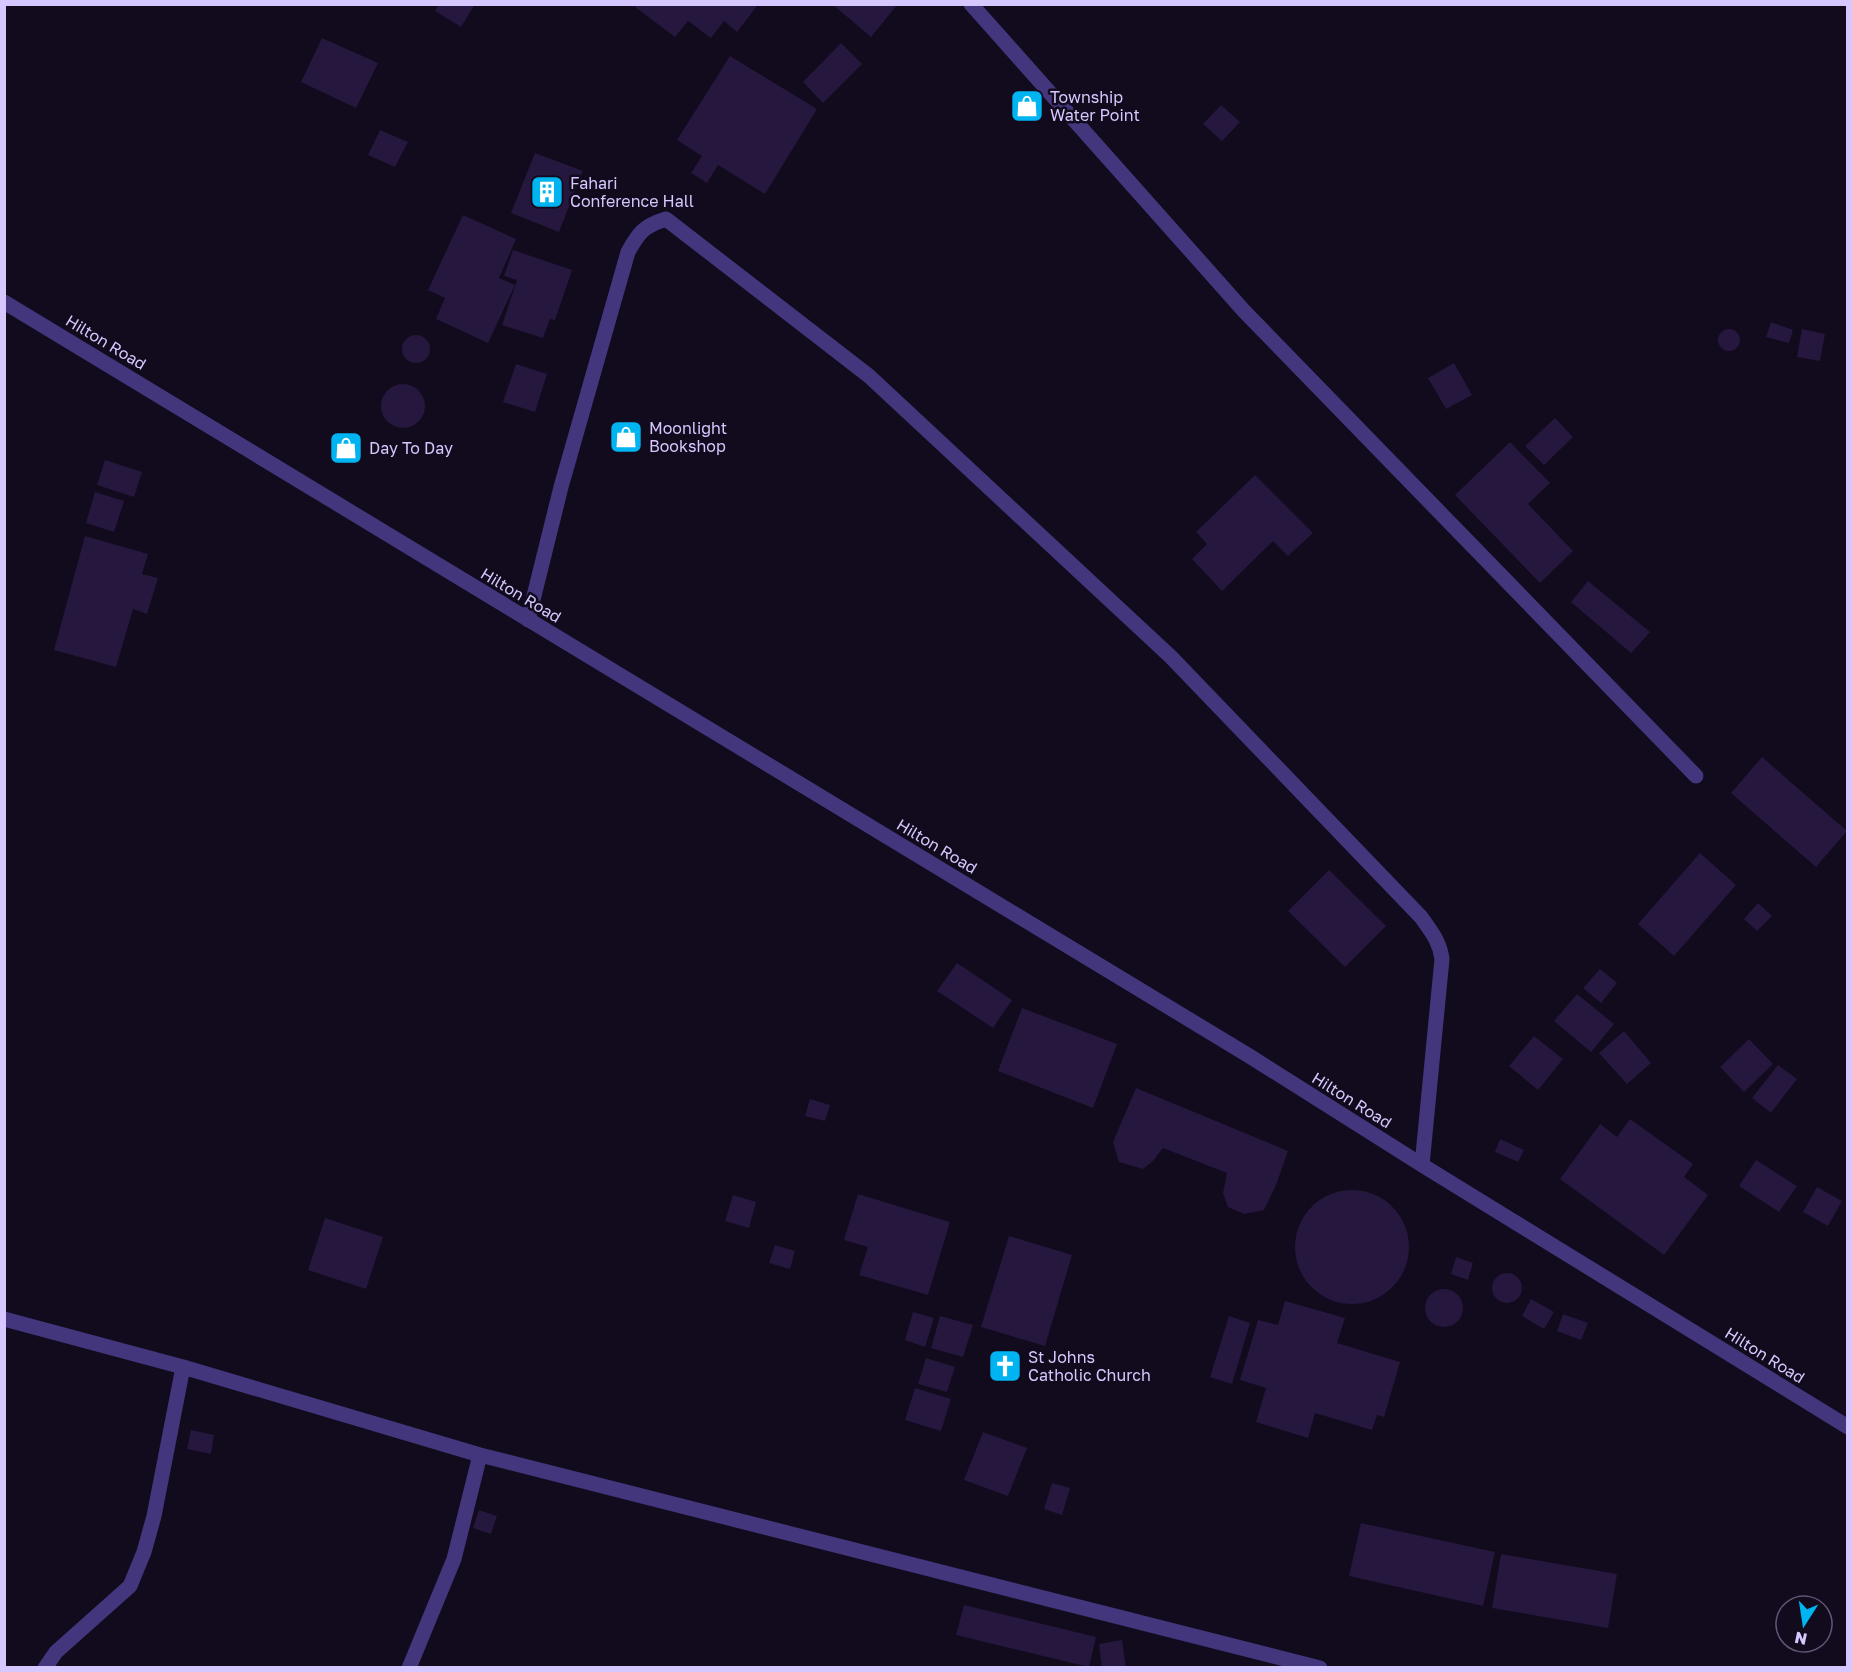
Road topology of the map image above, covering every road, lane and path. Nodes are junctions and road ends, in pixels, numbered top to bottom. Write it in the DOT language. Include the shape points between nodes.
graph roads {
  1 [pos="972,4"];
  2 [pos="4,302"];
  3 [pos="528,620"];
  4 [pos="1696,776"];
  5 [pos="1422,1165"];
  6 [pos="4,1319"];
  7 [pos="183,1367"];
  8 [pos="1848,1427"];
  9 [pos="480,1455"];
  10 [pos="45,1668"];
  11 [pos="409,1668"];
  12 [pos="1320,1668"];
  1 -- 4 [label="street" via="1244,311"];
  2 -- 3 [label="street, Hilton Road"];
  3 -- 5 [label="street, Hilton Road" via="1241,1051"];
  3 -- 5 [label="street" via="567,465 628,252 639,232 666,219 869,376 1171,657 1421,917 1441,948 1442,959"];
  5 -- 8 [label="street, Hilton Road"];
  6 -- 7 [label="street"];
  7 -- 9 [label="street"];
  7 -- 10 [label="street" via="154,1516 130,1586 56,1652"];
  9 -- 11 [label="street" via="454,1559"];
  9 -- 12 [label="street"];
}
